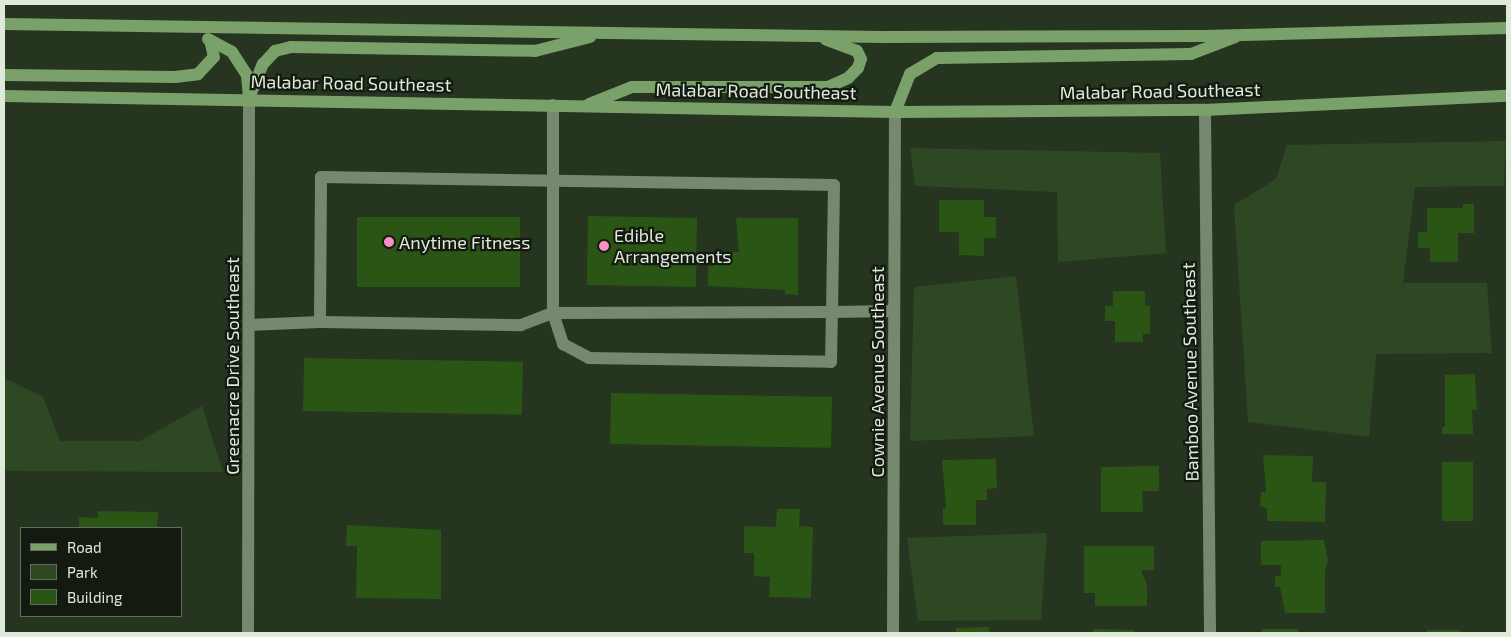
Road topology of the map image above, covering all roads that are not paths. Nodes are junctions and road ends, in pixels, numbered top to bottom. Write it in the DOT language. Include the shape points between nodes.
graph roads {
  1 [pos="4,24"];
  2 [pos="179,27"];
  3 [pos="1507,28"];
  4 [pos="603,33"];
  5 [pos="1242,35"];
  6 [pos="814,36"];
  7 [pos="210,40"];
  8 [pos="4,75"];
  9 [pos="4,96"];
  10 [pos="1507,96"];
  11 [pos="249,98"];
  12 [pos="553,105"];
  13 [pos="587,105"];
  14 [pos="1205,110"];
  15 [pos="895,112"];
  16 [pos="553,180"];
  17 [pos="894,310"];
  18 [pos="832,312"];
  19 [pos="553,313"];
  20 [pos="320,322"];
  21 [pos="251,324"];
  22 [pos="248,633"];
  23 [pos="893,633"];
  24 [pos="1210,633"];
  1 -- 2 [label="main road"];
  2 -- 4 [label="main road"];
  2 -- 7 [label="main road"];
  3 -- 5 [label="main road"];
  4 -- 6 [label="main road"];
  4 -- 11 [label="main road" via="535,50 291,47 275,50 263,64"];
  5 -- 6 [label="main road"];
  5 -- 15 [label="main road" via="1191,54 937,58 910,74"];
  6 -- 13 [label="main road" via="857,51 861,59 858,68 848,78 828,87 632,87"];
  7 -- 8 [label="main road" via="214,57 198,74 175,77"];
  7 -- 11 [label="main road" via="232,52 247,75"];
  9 -- 11 [label="main road, Malabar Road Southeast"];
  10 -- 14 [label="main road, Malabar Road Southeast"];
  11 -- 12 [label="main road, Malabar Road Southeast"];
  11 -- 21 [label="street, Greenacre Drive Southeast"];
  12 -- 13 [label="main road, Malabar Road Southeast"];
  12 -- 16 [label="street"];
  13 -- 15 [label="main road, Malabar Road Southeast"];
  14 -- 15 [label="main road, Malabar Road Southeast"];
  14 -- 24 [label="street, Bamboo Avenue Southeast"];
  15 -- 17 [label="street, Cownie Avenue Southeast"];
  16 -- 18 [label="street" via="834,185"];
  16 -- 19 [label="street"];
  16 -- 20 [label="street" via="321,177"];
  17 -- 18 [label="street"];
  17 -- 23 [label="street, Cownie Avenue Southeast"];
  18 -- 19 [label="street"];
  18 -- 19 [label="street" via="831,362 590,358 563,344"];
  19 -- 20 [label="street" via="521,325"];
  20 -- 21 [label="street"];
  21 -- 22 [label="street, Greenacre Drive Southeast"];
}
